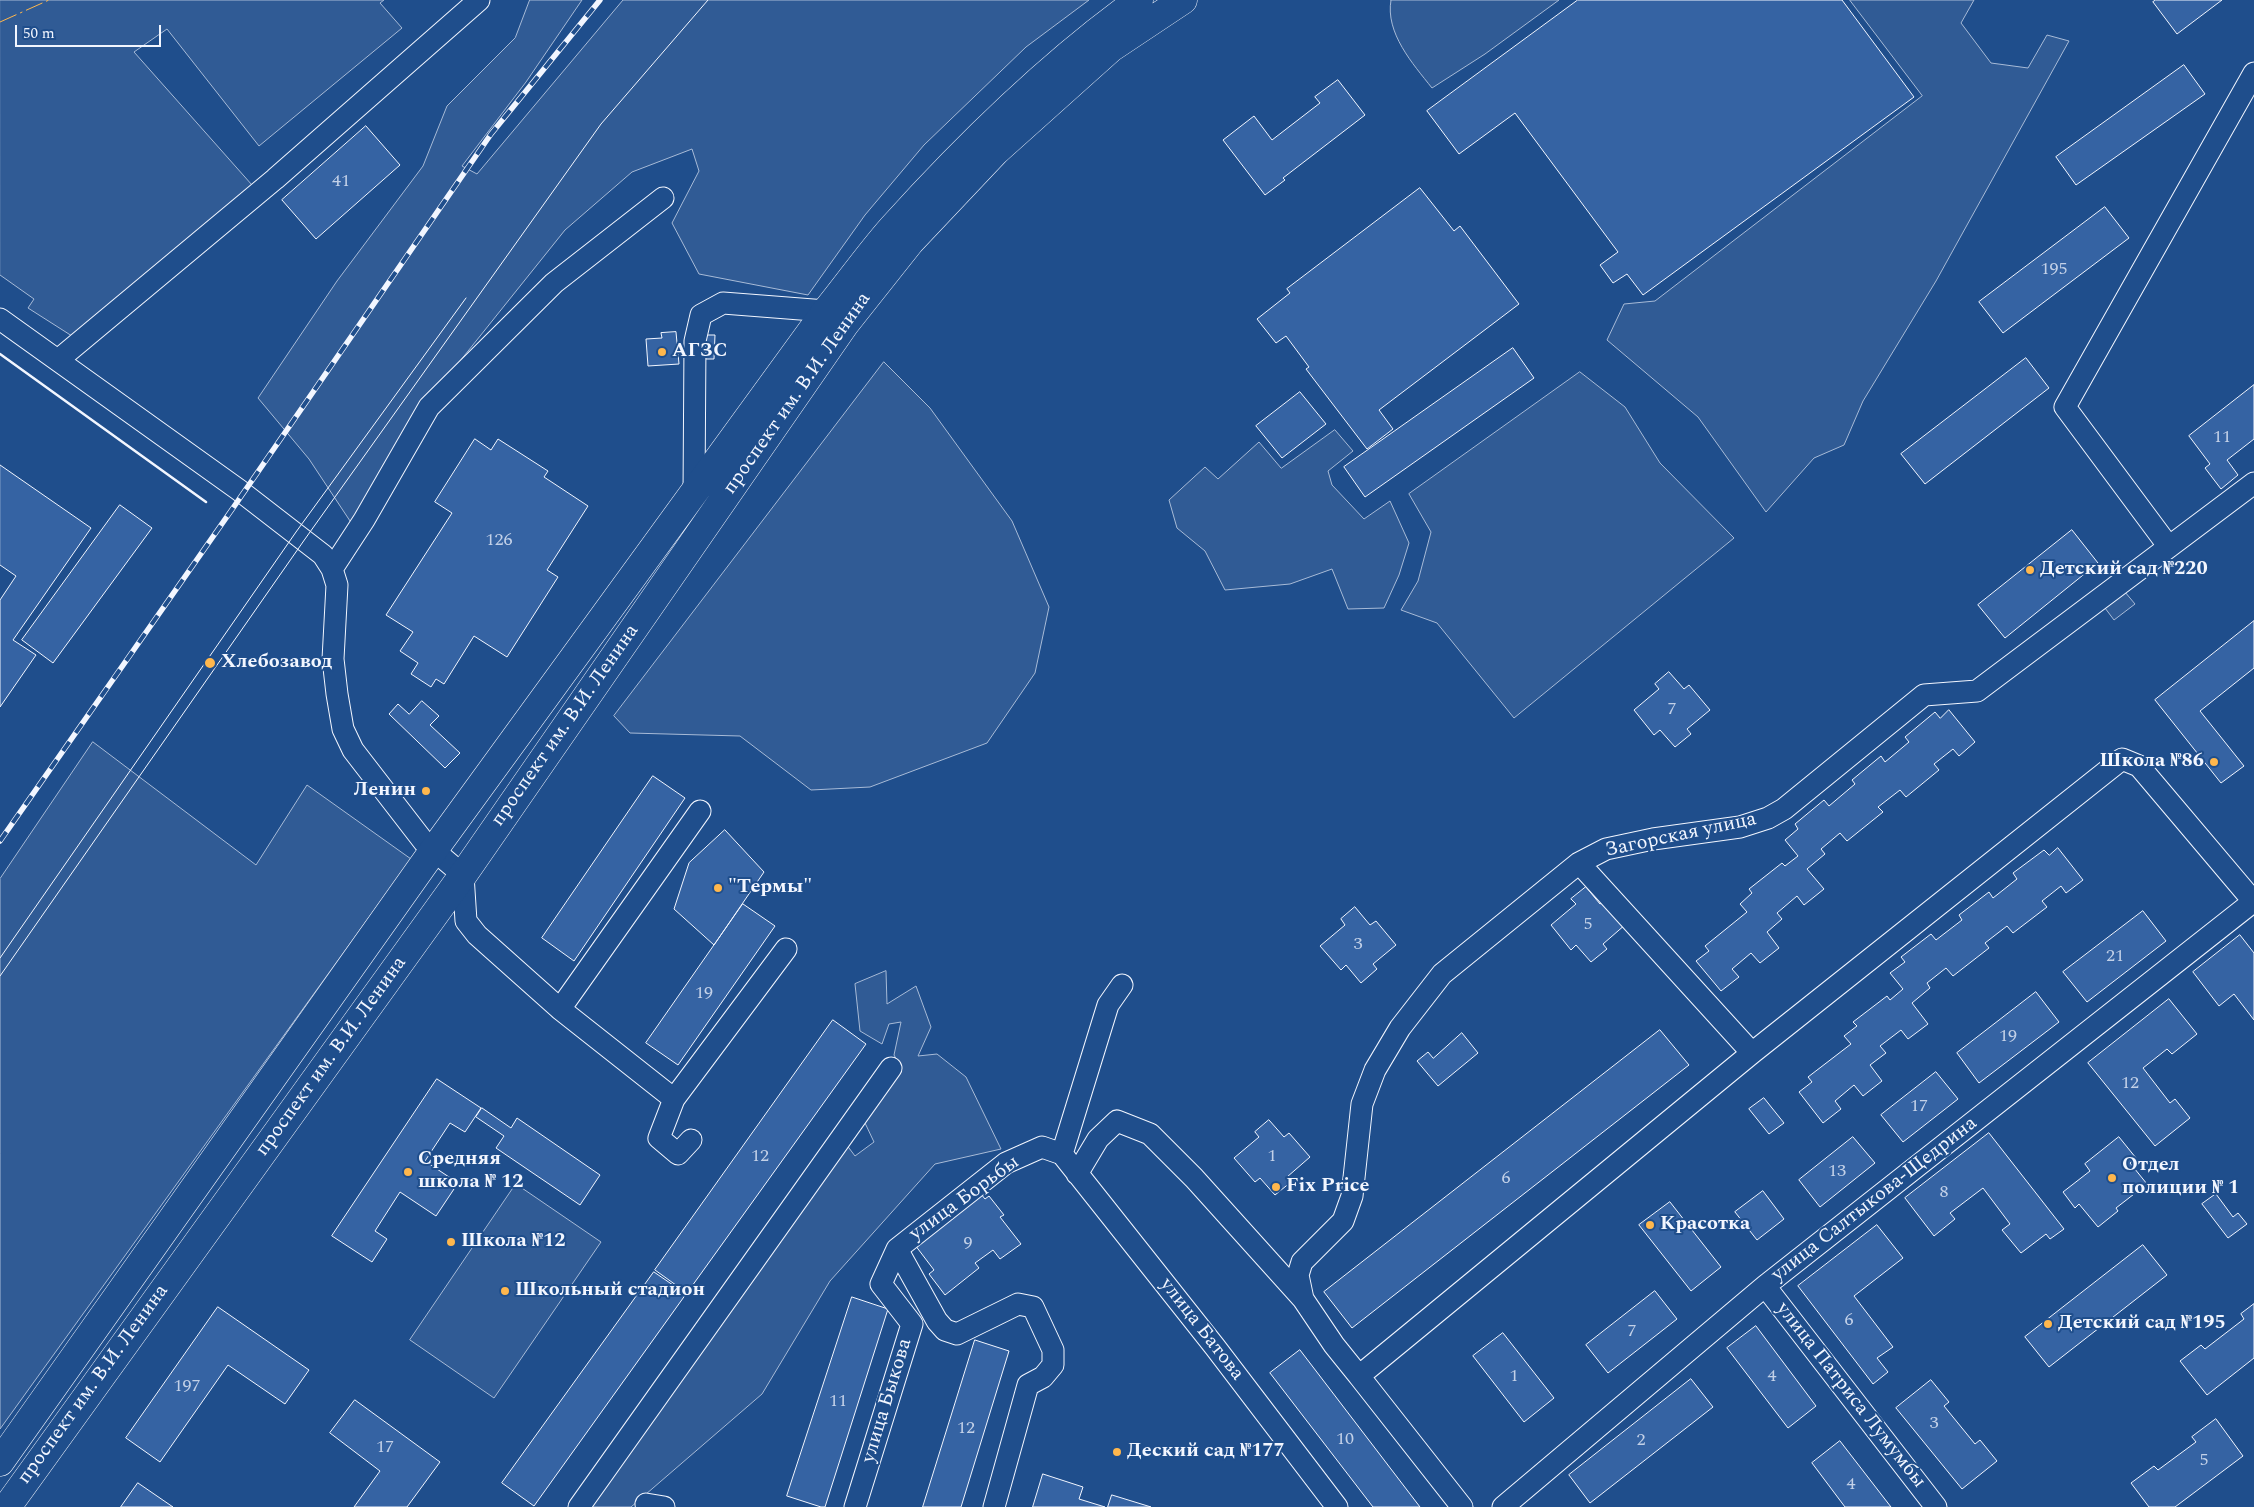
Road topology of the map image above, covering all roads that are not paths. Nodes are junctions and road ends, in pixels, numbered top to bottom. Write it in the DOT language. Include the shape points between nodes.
graph roads {
  1 [pos="479,0"];
  2 [pos="1139,0"];
  3 [pos="1183,0"];
  4 [pos="2254,73"];
  5 [pos="662,198"];
  6 [pos="826,311"];
  7 [pos="0,319"];
  8 [pos="58,360"];
  9 [pos="2254,483"];
  10 [pos="694,494"];
  11 [pos="2169,547"];
  12 [pos="332,569"];
  13 [pos="700,811"];
  14 [pos="433,851"];
  15 [pos="1579,862"];
  16 [pos="463,875"];
  17 [pos="2254,901"];
  18 [pos="786,949"];
  19 [pos="1122,985"];
  20 [pos="560,1009"];
  21 [pos="1752,1053"];
  22 [pos="891,1068"];
  23 [pos="674,1099"];
  24 [pos="691,1140"];
  25 [pos="1062,1154"];
  26 [pos="1077,1174"];
  27 [pos="897,1249"];
  28 [pos="1765,1286"];
  29 [pos="1303,1299"];
  30 [pos="1359,1376"];
  31 [pos="0,1462"];
  32 [pos="7,1507"];
  33 [pos="579,1507"];
  34 [pos="855,1507"];
  35 [pos="994,1507"];
  36 [pos="1337,1507"];
  37 [pos="1462,1507"];
  38 [pos="1503,1507"];
  39 [pos="1936,1507"];
  1 -- 8 [label="street" via="275,179"];
  2 -- 6 [label="main road, проспект им. В.И. Ленина" via="1096,31 979,136 891,230"];
  3 -- 16 [label="main road, проспект им. В.И. Ленина" via="1104,55 996,151 910,242 845,324"];
  4 -- 11 [label="street" via="2065,407"];
  5 -- 12 [label="street" via="554,283 428,407 364,520"];
  6 -- 10 [label="main road, проспект им. В.И. Ленина"];
  6 -- 10 [label="street" via="723,303 701,315 695,341"];
  7 -- 8 [label="street"];
  8 -- 12 [label="street" via="296,532 323,555"];
  9 -- 11 [label="street, Загорская улица"];
  10 -- 14 [label="main road, проспект им. В.И. Ленина"];
  11 -- 15 [label="street, Загорская улица" via="1978,691 1924,696 1784,809 1768,818 1740,827 1606,849"];
  12 -- 14 [label="street" via="337,585 336,694 343,729 353,750"];
  13 -- 20 [label="street"];
  14 -- 16 [label="street"];
  14 -- 31 [label="main road, проспект им. В.И. Ленина"];
  15 -- 21 [label="street"];
  15 -- 29 [label="street, Загорская улица" via="1442,974 1400,1028 1374,1070 1362,1104 1352,1196 1343,1221 1302,1262 1298,1275"];
  16 -- 20 [label="street" via="466,921 477,935"];
  16 -- 32 [label="main road, проспект им. В.И. Ленина"];
  17 -- 21 [label="street" via="2139,766 2122,760"];
  17 -- 28 [label="street, улица Салтыкова-Щедрина"];
  18 -- 23 [label="street"];
  19 -- 25 [label="street" via="1108,1005"];
  20 -- 23 [label="street"];
  21 -- 30 [label="street"];
  22 -- 33 [label="street"];
  23 -- 24 [label="street" via="659,1138 678,1154"];
  25 -- 26 [label="street, улица Батова"];
  25 -- 27 [label="street, улица Борьбы" via="1042,1147 1006,1164"];
  26 -- 29 [label="street" via="1098,1139 1117,1121 1150,1134"];
  26 -- 36 [label="street, улица Батова"];
  27 -- 34 [label="street, улица Быкова" via="880,1284 912,1324"];
  27 -- 35 [label="street" via="945,1330 958,1334 1018,1304 1033,1306 1054,1350 1053,1365 1043,1377 1028,1385"];
  28 -- 38 [label="street, улица Салтыкова-Щедрина"];
  28 -- 39 [label="street, улица Патриса Лумумбы"];
  29 -- 30 [label="street, Загорская улица"];
  30 -- 37 [label="street, Загорская улица"];
}
